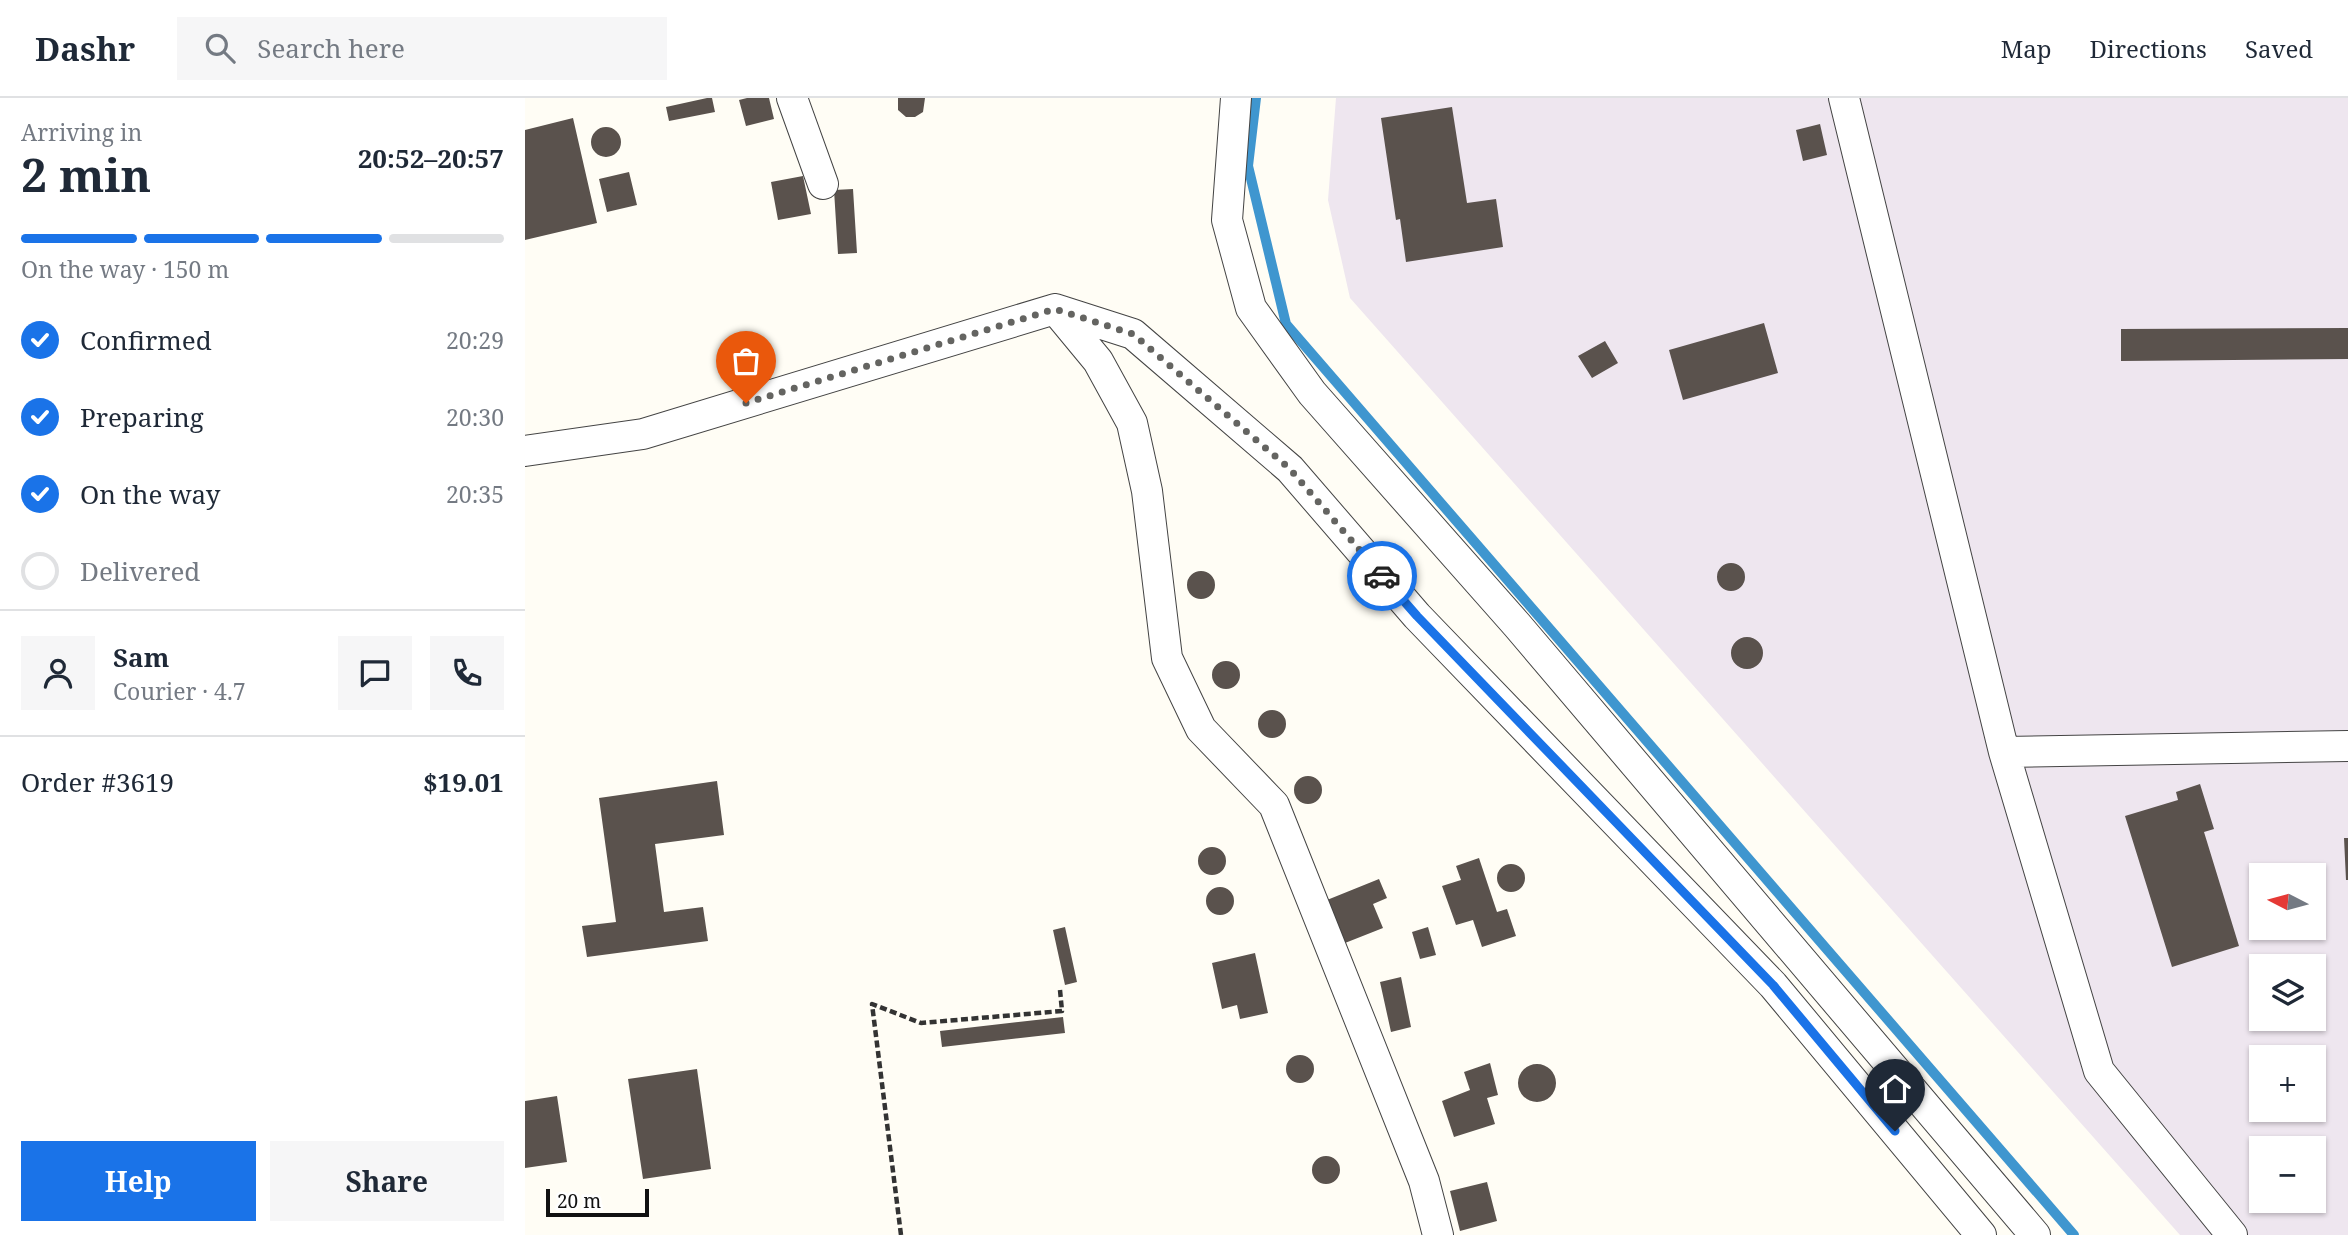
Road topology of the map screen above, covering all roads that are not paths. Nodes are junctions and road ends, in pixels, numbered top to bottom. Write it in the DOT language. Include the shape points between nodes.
graph roads {
  1 [pos="792,98"];
  2 [pos="1236,98"];
  3 [pos="1844,98"];
  4 [pos="823,184"];
  5 [pos="1055,309"];
  6 [pos="525,452"];
  7 [pos="2348,746"];
  8 [pos="2004,752"];
  9 [pos="1438,1235"];
  10 [pos="1981,1235"];
  11 [pos="2035,1235"];
  12 [pos="2232,1235"];
  1 -- 4 [label="street"];
  2 -- 11 [label="street" via="1227,220 1251,308 1312,393 1517,625"];
  3 -- 8 [label="street"];
  5 -- 6 [label="street" via="643,434"];
  5 -- 9 [label="street" via="1098,361 1132,423 1147,491 1167,658 1201,729 1273,805 1425,1181"];
  5 -- 10 [label="street" via="1133,334 1290,469 1417,616 1773,985"];
  7 -- 8 [label="street"];
  8 -- 12 [label="street" via="2099,1070"];
}
